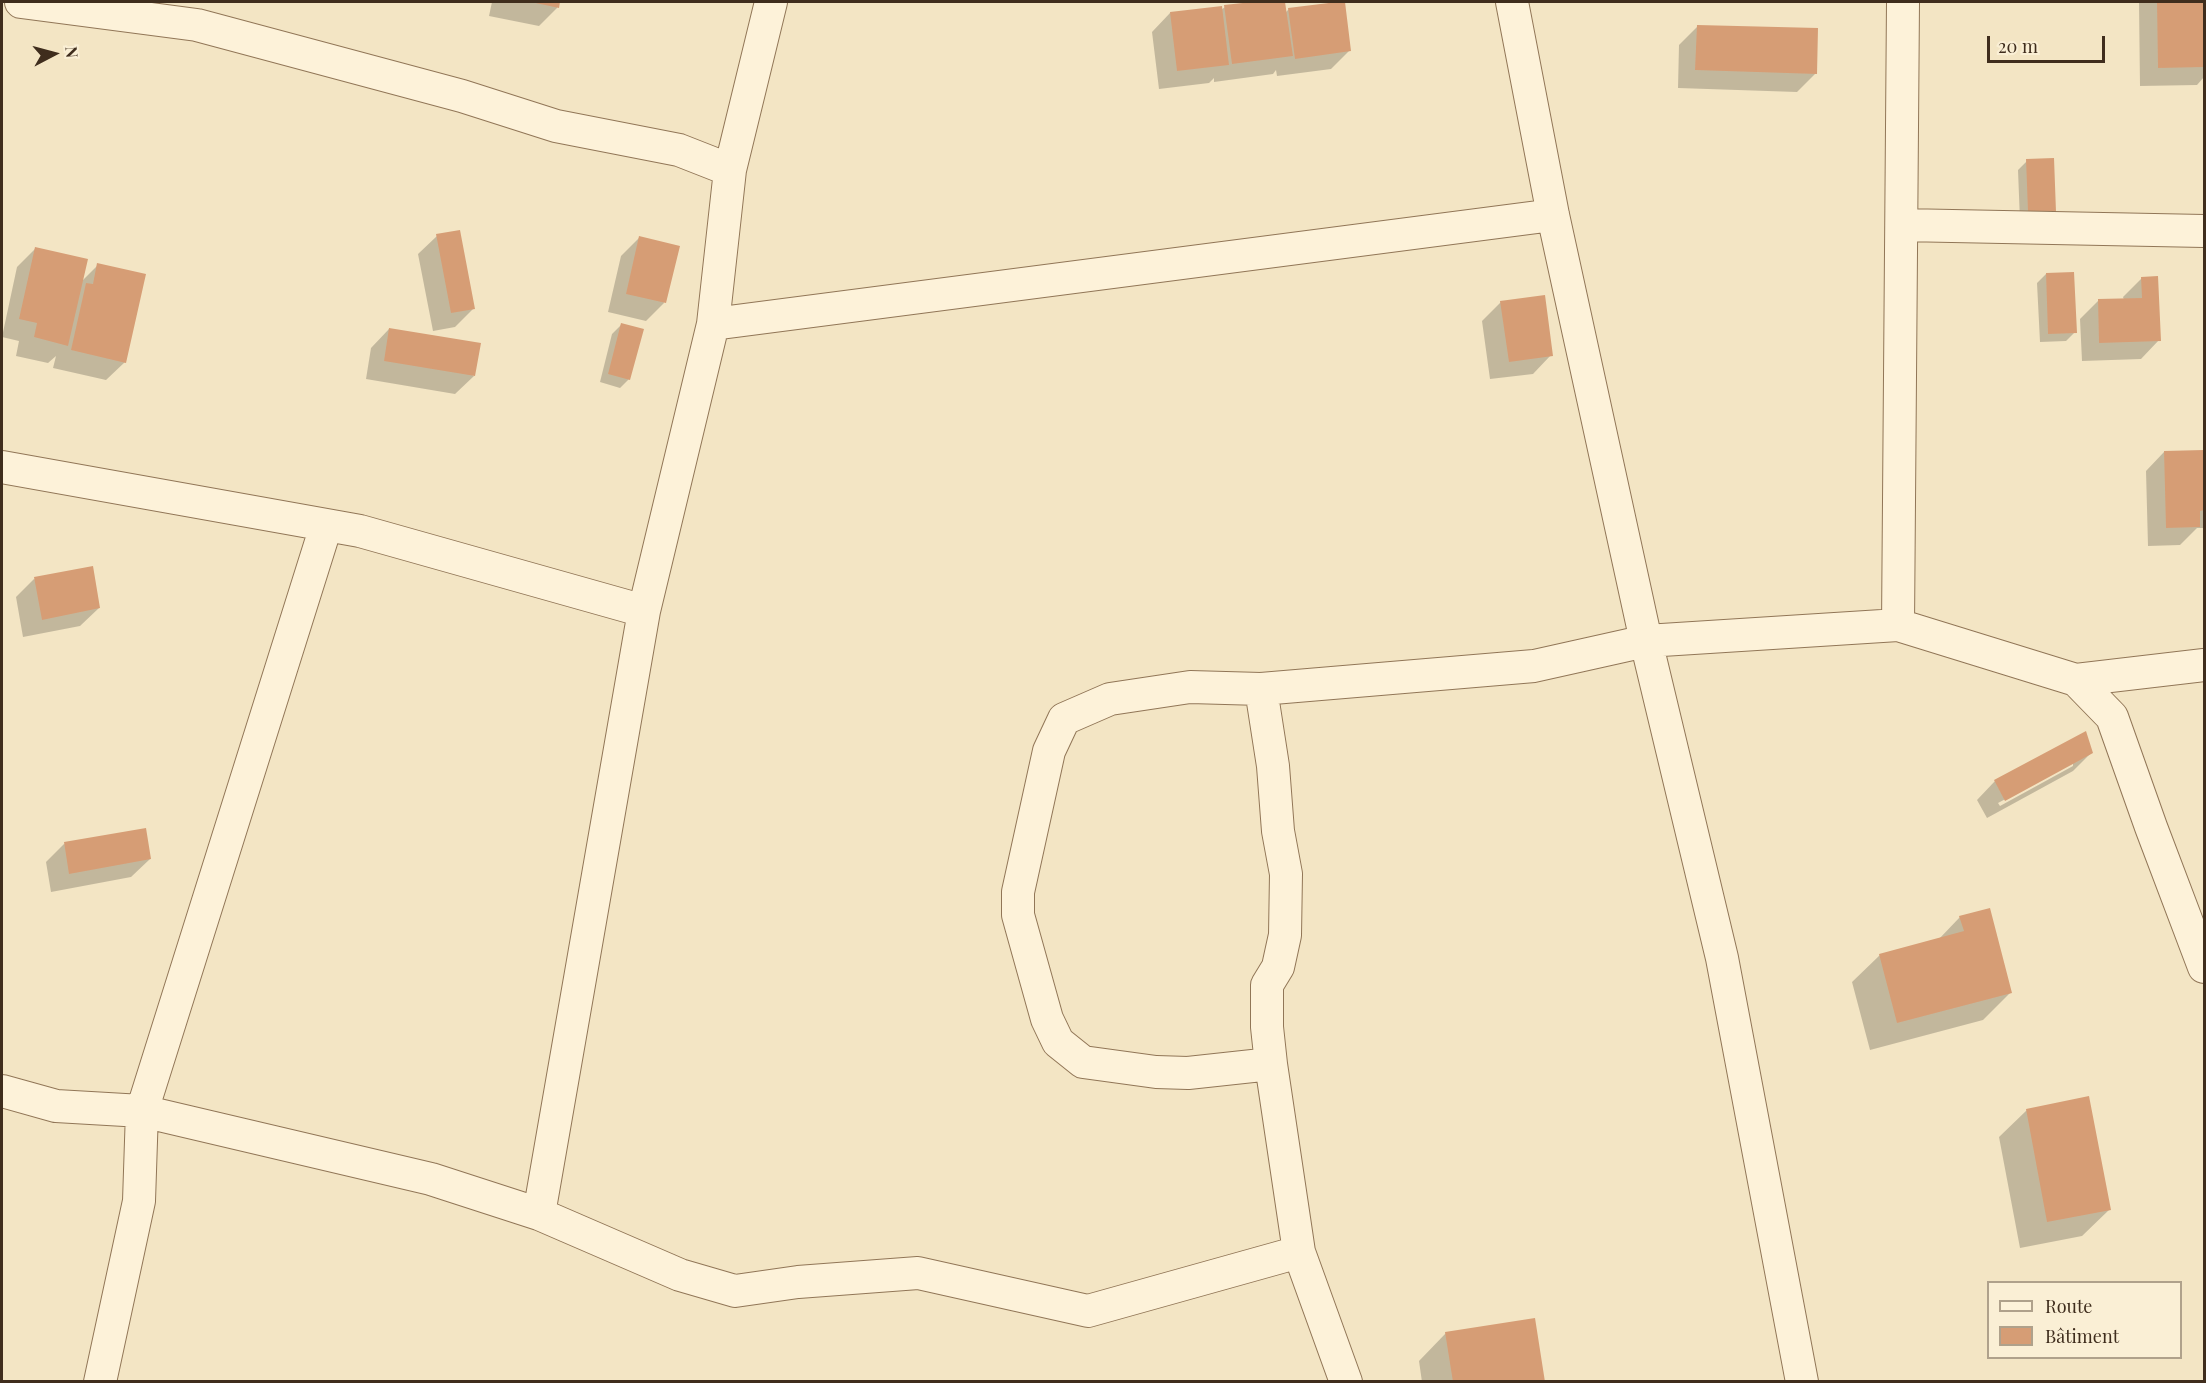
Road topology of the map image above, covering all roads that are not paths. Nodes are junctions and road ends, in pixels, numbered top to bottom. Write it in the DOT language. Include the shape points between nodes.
graph roads {
  1 [pos="21,2"];
  2 [pos="771,2"];
  3 [pos="1512,2"];
  4 [pos="1903,2"];
  5 [pos="730,170"];
  6 [pos="1553,215"];
  7 [pos="1902,225"];
  8 [pos="2205,231"];
  9 [pos="713,324"];
  10 [pos="2,467"];
  11 [pos="326,526"];
  12 [pos="644,611"];
  13 [pos="1898,625"];
  14 [pos="1646,641"];
  15 [pos="2205,665"];
  16 [pos="2076,680"];
  17 [pos="1262,689"];
  18 [pos="2205,966"];
  19 [pos="1271,1064"];
  20 [pos="2,1091"];
  21 [pos="142,1111"];
  22 [pos="539,1214"];
  23 [pos="1299,1252"];
  24 [pos="100,1382"];
  25 [pos="1346,1382"];
  26 [pos="1802,1382"];
  1 -- 5 [label="street" via="197,25 462,96 556,126 679,150"];
  2 -- 5 [label="street"];
  3 -- 6 [label="street"];
  4 -- 7 [label="street"];
  5 -- 9 [label="street"];
  6 -- 9 [label="street"];
  6 -- 14 [label="street"];
  7 -- 8 [label="street"];
  7 -- 13 [label="street"];
  9 -- 12 [label="street"];
  10 -- 11 [label="street"];
  11 -- 12 [label="street" via="360,531"];
  11 -- 21 [label="street"];
  12 -- 22 [label="street"];
  13 -- 14 [label="street"];
  13 -- 16 [label="street"];
  14 -- 17 [label="street" via="1534,666"];
  14 -- 26 [label="street" via="1722,958"];
  15 -- 16 [label="street"];
  16 -- 18 [label="street" via="2112,717"];
  17 -- 19 [label="street" via="1286,874 1285,935 1278,966 1267,985"];
  17 -- 19 [label="street" via="1190,687 1110,699 1064,719 1049,750 1018,892 1018,915 1047,1019 1058,1042 1083,1062 1156,1072"];
  19 -- 23 [label="street"];
  20 -- 21 [label="street" via="56,1106"];
  21 -- 22 [label="street" via="431,1179"];
  21 -- 24 [label="street" via="139,1201"];
  22 -- 23 [label="street" via="680,1275 735,1291 918,1273 1088,1311"];
  23 -- 25 [label="street"];
}
